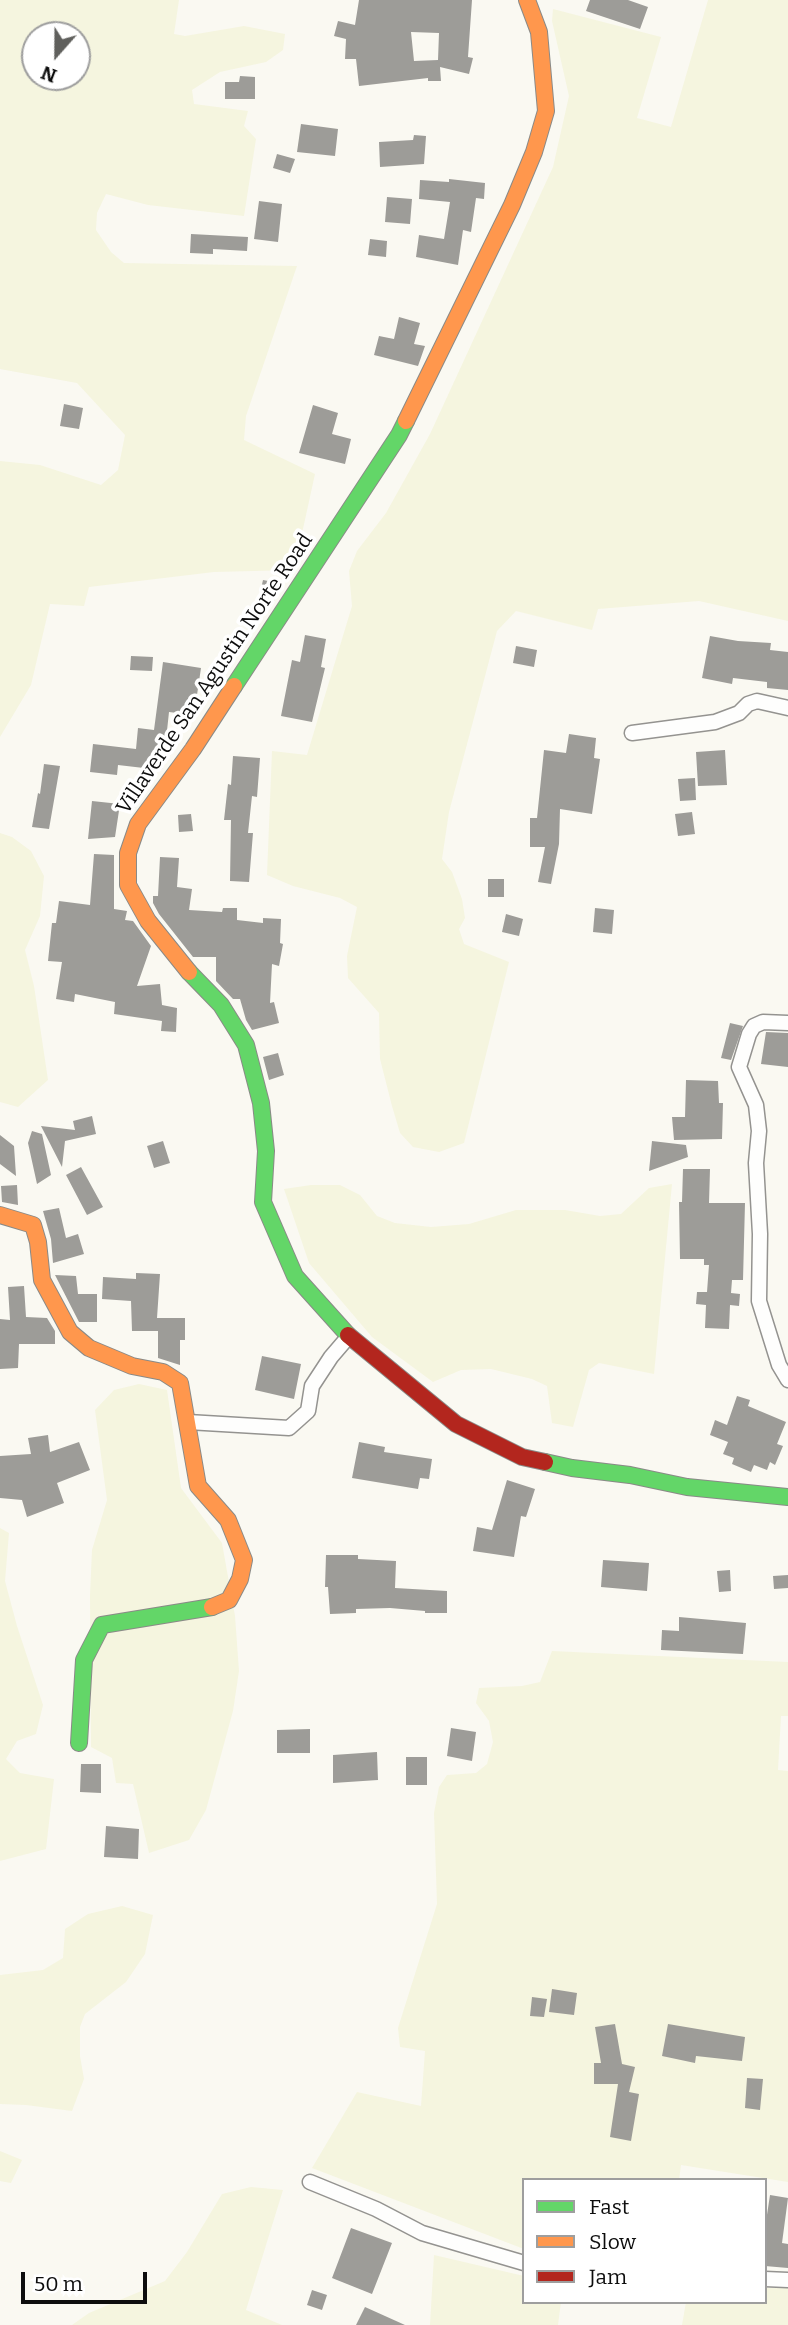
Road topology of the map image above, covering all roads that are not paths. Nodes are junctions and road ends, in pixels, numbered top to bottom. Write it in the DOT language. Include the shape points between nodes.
graph roads {
  1 [pos="527,0"];
  2 [pos="788,708"];
  3 [pos="632,733"];
  4 [pos="788,1023"];
  5 [pos="0,1215"];
  6 [pos="349,1336"];
  7 [pos="788,1380"];
  8 [pos="188,1422"];
  9 [pos="788,1497"];
  10 [pos="79,1743"];
  11 [pos="310,2182"];
  12 [pos="522,2262"];
  13 [pos="767,2279"];
  14 [pos="788,2280"];
  1 -- 6 [label="street, Villaverde San Agustin Norte Road" via="539,32 545,111 512,205 399,435 193,749 138,824 128,853 128,885 140,908 176,958 221,1005 246,1045 261,1103 266,1151 263,1202 295,1276"];
  2 -- 3 [label="street" via="757,701 715,722"];
  4 -- 7 [label="street" via="754,1026 739,1067 756,1105 759,1131 760,1301"];
  5 -- 8 [label="street" via="33,1225 42,1280 70,1332 89,1348 132,1366 163,1372 180,1383"];
  6 -- 8 [label="street" via="312,1387 308,1411 289,1428"];
  6 -- 9 [label="street, Villaverde San Agustin Norte Road" via="456,1424 522,1457 687,1487"];
  8 -- 10 [label="street" via="198,1486 228,1520 244,1560 240,1579 229,1600 207,1609 102,1625 84,1660"];
  11 -- 12 [label="street" via="422,2233"];
  13 -- 14 [label="street"];
}
